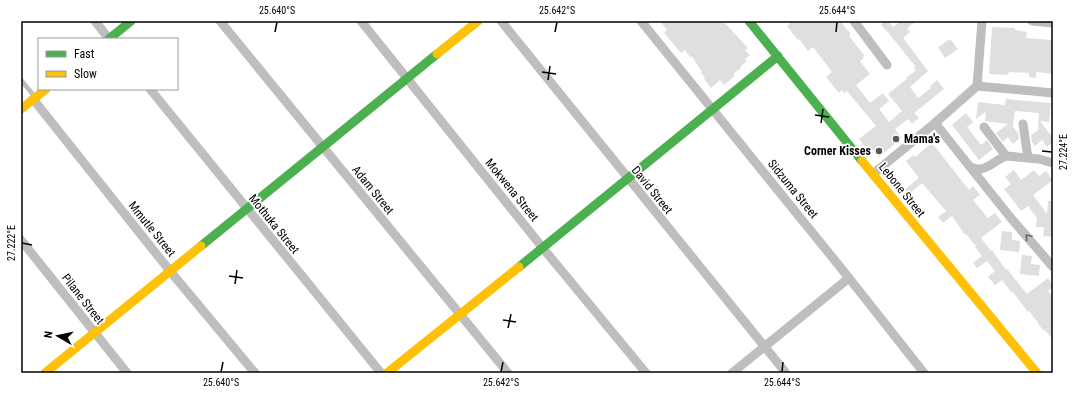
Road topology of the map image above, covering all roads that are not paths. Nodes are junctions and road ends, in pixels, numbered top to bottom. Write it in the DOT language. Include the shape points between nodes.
graph roads {
  1 [pos="95,21"];
  2 [pos="131,21"];
  3 [pos="220,21"];
  4 [pos="361,21"];
  5 [pos="478,21"];
  6 [pos="501,21"];
  7 [pos="641,21"];
  8 [pos="749,21"];
  9 [pos="854,21"];
  10 [pos="982,21"];
  11 [pos="1032,21"];
  12 [pos="1053,23"];
  13 [pos="108,38"];
  14 [pos="110,38"];
  15 [pos="778,56"];
  16 [pos="887,65"];
  17 [pos="407,78"];
  18 [pos="21,80"];
  19 [pos="977,86"];
  20 [pos="45,90"];
  21 [pos="151,90"];
  22 [pos="1053,93"];
  23 [pos="34,98"];
  24 [pos="21,109"];
  25 [pos="714,110"];
  26 [pos="935,123"];
  27 [pos="1023,124"];
  28 [pos="984,127"];
  29 [pos="322,147"];
  30 [pos="1006,156"];
  31 [pos="1028,158"];
  32 [pos="1052,161"];
  33 [pos="971,167"];
  34 [pos="873,174"];
  35 [pos="628,179"];
  36 [pos="247,209"];
  37 [pos="21,240"];
  38 [pos="542,247"];
  39 [pos="1053,267"];
  40 [pos="170,271"];
  41 [pos="849,278"];
  42 [pos="460,314"];
  43 [pos="95,333"];
  44 [pos="764,347"];
  45 [pos="45,373"];
  46 [pos="127,373"];
  47 [pos="254,373"];
  48 [pos="381,373"];
  49 [pos="387,373"];
  50 [pos="508,373"];
  51 [pos="646,373"];
  52 [pos="732,373"];
  53 [pos="786,373"];
  54 [pos="924,373"];
  55 [pos="1037,373"];
  1 -- 13 [label="street"];
  2 -- 14 [label="street"];
  3 -- 29 [label="street, Adam Street"];
  4 -- 17 [label="street, Mokwena Street"];
  5 -- 17 [label="street"];
  6 -- 35 [label="street, David Street"];
  7 -- 25 [label="street, Sidzuma Street"];
  8 -- 15 [label="street, Lebone Street"];
  9 -- 16 [label="street"];
  10 -- 19 [label="street"];
  11 -- 12 [label="street"];
  15 -- 25 [label="street"];
  15 -- 34 [label="street, Lebone Street"];
  17 -- 29 [label="street"];
  17 -- 38 [label="street, Mokwena Street"];
  18 -- 23 [label="lane"];
  19 -- 22 [label="street"];
  19 -- 26 [label="street"];
  20 -- 23 [label="street"];
  21 -- 36 [label="street, Mothuka Street"];
  23 -- 24 [label="street"];
  23 -- 40 [label="street, Mmutle Street"];
  25 -- 35 [label="street"];
  25 -- 41 [label="street, Sidzuma Street"];
  26 -- 33 [label="street"];
  26 -- 34 [label="street"];
  27 -- 31 [label="street"];
  28 -- 30 [label="street"];
  29 -- 36 [label="street"];
  29 -- 42 [label="street, Adam Street"];
  30 -- 31 [label="street"];
  30 -- 33 [label="street" via="986,168"];
  31 -- 32 [label="street"];
  39 -- 33 [label="street, one-way"];
  34 -- 55 [label="street, Lebone Street"];
  35 -- 38 [label="street"];
  35 -- 44 [label="street, David Street"];
  36 -- 40 [label="street"];
  36 -- 48 [label="street, Mothuka Street"];
  37 -- 43 [label="street, Pilane Street"];
  38 -- 42 [label="street"];
  38 -- 51 [label="street, Mokwena Street"];
  40 -- 43 [label="street"];
  40 -- 47 [label="street, Mmutle Street"];
  41 -- 44 [label="street"];
  41 -- 54 [label="street, Sidzuma Street"];
  42 -- 49 [label="street"];
  42 -- 50 [label="street, Adam Street"];
  43 -- 45 [label="street"];
  43 -- 46 [label="street, Pilane Street"];
  44 -- 52 [label="street"];
  44 -- 53 [label="street, David Street"];
}
